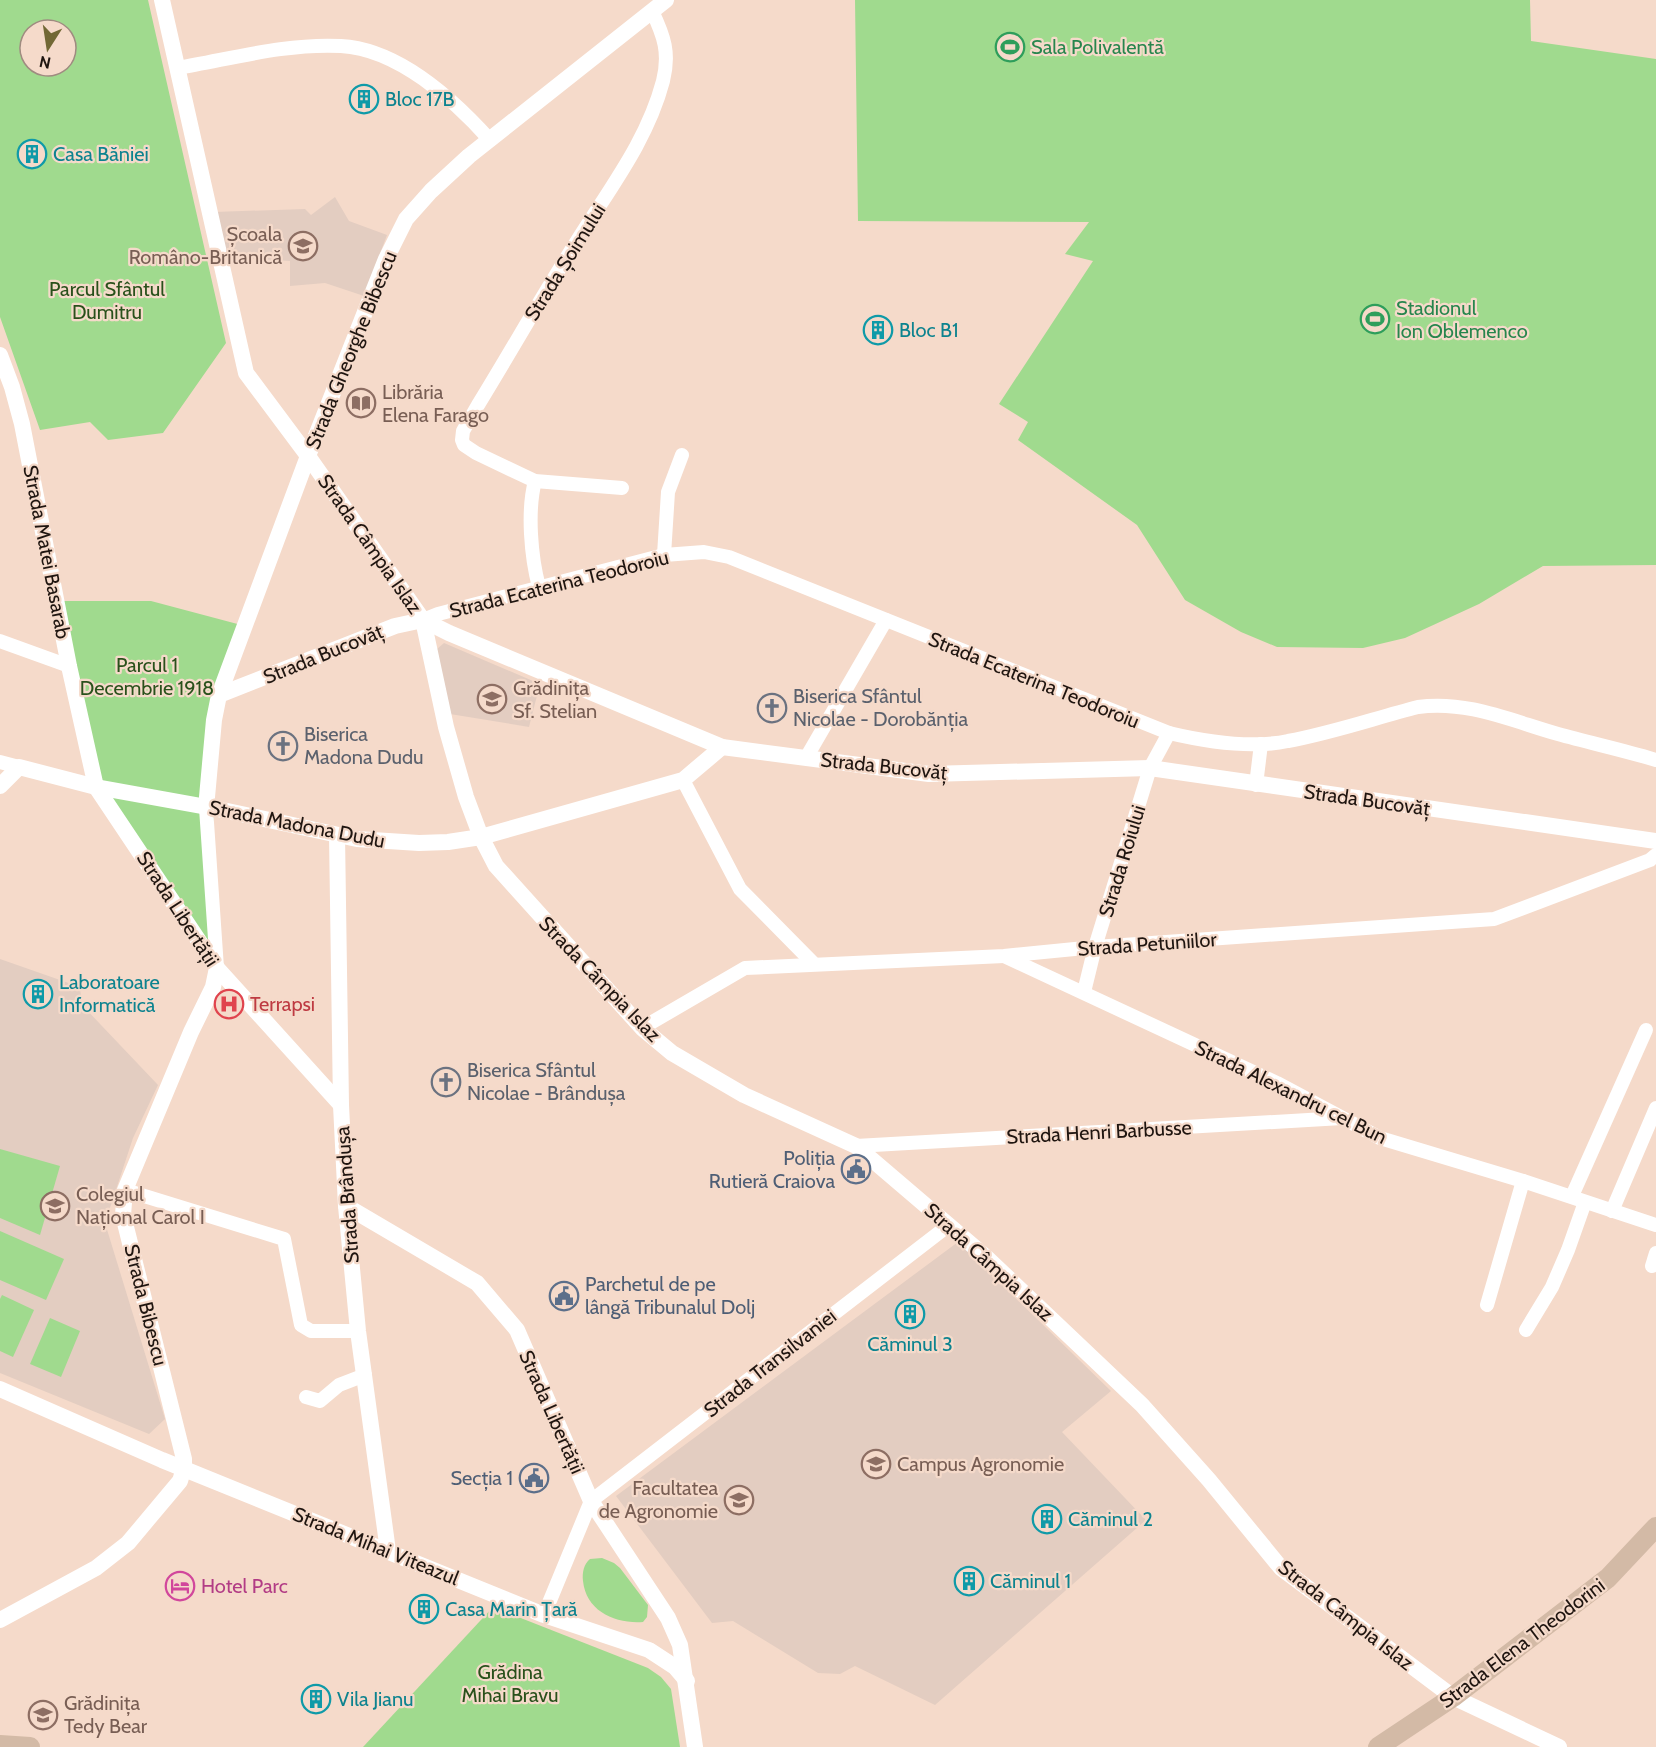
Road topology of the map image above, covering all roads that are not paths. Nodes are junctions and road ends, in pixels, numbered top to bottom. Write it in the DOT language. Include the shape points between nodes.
graph roads {
  1 [pos="162,0"];
  2 [pos="666,0"];
  3 [pos="651,6"];
  4 [pos="177,68"];
  5 [pos="490,140"];
  6 [pos="0,355"];
  7 [pos="682,455"];
  8 [pos="308,456"];
  9 [pos="535,480"];
  10 [pos="622,488"];
  11 [pos="664,555"];
  12 [pos="539,587"];
  13 [pos="423,620"];
  14 [pos="886,620"];
  15 [pos="0,641"];
  16 [pos="69,666"];
  17 [pos="219,696"];
  18 [pos="1169,733"];
  19 [pos="1261,744"];
  20 [pos="722,747"];
  21 [pos="806,758"];
  22 [pos="1656,760"];
  23 [pos="0,762"];
  24 [pos="19,767"];
  25 [pos="1150,768"];
  26 [pos="683,780"];
  27 [pos="1256,785"];
  28 [pos="0,786"];
  29 [pos="96,786"];
  30 [pos="206,808"];
  31 [pos="337,835"];
  32 [pos="481,837"];
  33 [pos="1656,841"];
  34 [pos="1656,855"];
  35 [pos="1095,947"];
  36 [pos="1004,956"];
  37 [pos="814,964"];
  38 [pos="217,969"];
  39 [pos="1084,992"];
  40 [pos="642,1028"];
  41 [pos="1646,1030"];
  42 [pos="340,1105"];
  43 [pos="1656,1108"];
  44 [pos="1342,1118"];
  45 [pos="856,1146"];
  46 [pos="1523,1181"];
  47 [pos="125,1190"];
  48 [pos="1572,1196"];
  49 [pos="1586,1202"];
  50 [pos="346,1206"];
  51 [pos="1612,1211"];
  52 [pos="949,1225"];
  53 [pos="1656,1225"];
  54 [pos="1487,1305"];
  55 [pos="1526,1330"];
  56 [pos="358,1331"];
  57 [pos="365,1375"];
  58 [pos="0,1389"];
  59 [pos="306,1397"];
  60 [pos="184,1468"];
  61 [pos="591,1501"];
  62 [pos="1656,1527"];
  63 [pos="388,1551"];
  64 [pos="544,1614"];
  65 [pos="0,1620"];
  66 [pos="687,1681"];
  67 [pos="1453,1697"];
  68 [pos="0,1745"];
  69 [pos="30,1747"];
  70 [pos="695,1747"];
  71 [pos="1378,1747"];
  72 [pos="1559,1747"];
  1 -- 4 [label="street, Strada Câmpia Islaz"];
  2 -- 3 [label="street, Strada Gheorghe Bibescu"];
  3 -- 5 [label="street, Strada Gheorghe Bibescu"];
  3 -- 9 [label="street, Strada Șoimului" via="663,33 665,66 642,135 463,431 464,445"];
  4 -- 5 [label="street" via="269,51 344,46 376,54 429,82"];
  4 -- 8 [label="street, Strada Câmpia Islaz" via="246,373"];
  5 -- 8 [label="street, Strada Gheorghe Bibescu" via="431,191 406,219 386,259"];
  6 -- 16 [label="street, Strada Matei Basarab" via="22,424"];
  7 -- 11 [label="street" via="668,492"];
  8 -- 13 [label="street, Strada Câmpia Islaz"];
  8 -- 17 [label="street, Strada Gheorghe Bibescu"];
  9 -- 10 [label="street, Strada Șoimului"];
  9 -- 12 [label="street" via="531,494 532,538"];
  11 -- 12 [label="street, Strada Ecaterina Teodoroiu"];
  11 -- 14 [label="street, Strada Ecaterina Teodoroiu" via="704,552 729,557"];
  12 -- 13 [label="street, Strada Ecaterina Teodoroiu"];
  13 -- 17 [label="street, Strada Bucovăț" via="401,624"];
  13 -- 20 [label="street, Strada Bucovăț"];
  13 -- 32 [label="street, Strada Câmpia Islaz" via="446,727"];
  14 -- 18 [label="street, Strada Ecaterina Teodoroiu"];
  14 -- 21 [label="street"];
  15 -- 16 [label="street"];
  16 -- 29 [label="street, Strada Matei Basarab"];
  17 -- 30 [label="street, Strada Gheorghe Bibescu"];
  18 -- 19 [label="street, Strada Ecaterina Teodoroiu" via="1199,741"];
  18 -- 25 [label="street, Strada Roiului"];
  19 -- 22 [label="street, Strada Ecaterina Teodoroiu" via="1287,742 1438,704 1478,710"];
  19 -- 27 [label="street"];
  20 -- 21 [label="street, Strada Bucovăț"];
  20 -- 26 [label="street, Strada Madona Dudu"];
  21 -- 25 [label="street, Strada Bucovăț" via="929,774"];
  23 -- 24 [label="street, Strada Madona Dudu"];
  24 -- 28 [label="street"];
  24 -- 29 [label="street, Strada Madona Dudu"];
  25 -- 27 [label="street, Strada Bucovăț"];
  25 -- 35 [label="street, Strada Roiului"];
  26 -- 32 [label="street, Strada Madona Dudu"];
  26 -- 37 [label="street" via="740,889"];
  27 -- 33 [label="street, Strada Bucovăț"];
  29 -- 30 [label="street, Strada Madona Dudu"];
  29 -- 38 [label="street, Strada Libertății"];
  30 -- 31 [label="street, Strada Madona Dudu"];
  30 -- 38 [label="street, Strada Bibescu"];
  31 -- 32 [label="street, Strada Madona Dudu" via="388,843"];
  31 -- 42 [label="street, Strada Brândușa"];
  32 -- 40 [label="street, Strada Câmpia Islaz" via="496,866"];
  34 -- 35 [label="street, Strada Petuniilor" via="1494,919"];
  35 -- 36 [label="street, Strada Petuniilor"];
  35 -- 39 [label="street, Strada Roiului"];
  36 -- 37 [label="street, Strada Petuniilor"];
  36 -- 39 [label="street, Strada Alexandru cel Bun"];
  37 -- 40 [label="street, Strada Petuniilor" via="745,968"];
  38 -- 42 [label="street, Strada Libertății"];
  38 -- 47 [label="street, Strada Bibescu" via="213,987"];
  39 -- 44 [label="street, Strada Alexandru cel Bun"];
  40 -- 45 [label="street, Strada Câmpia Islaz" via="672,1053 744,1095"];
  41 -- 48 [label="street"];
  42 -- 50 [label="street, Strada Brândușa"];
  43 -- 51 [label="street"];
  44 -- 45 [label="street, Strada Henri Barbusse"];
  44 -- 46 [label="street, Strada Alexandru cel Bun" via="1380,1138"];
  45 -- 52 [label="street, Strada Câmpia Islaz"];
  46 -- 48 [label="street, Strada Alexandru cel Bun"];
  46 -- 54 [label="street"];
  47 -- 56 [label="street" via="284,1239 301,1325 311,1331"];
  47 -- 60 [label="street, Strada Bibescu" via="123,1215"];
  48 -- 49 [label="street, Strada Alexandru cel Bun"];
  49 -- 51 [label="street, Strada Alexandru cel Bun"];
  49 -- 55 [label="street" via="1552,1287"];
  50 -- 56 [label="street, Strada Brândușa"];
  50 -- 61 [label="street, Strada Libertății" via="477,1283 517,1330"];
  51 -- 53 [label="street, Strada Alexandru cel Bun"];
  52 -- 61 [label="street, Strada Transilvaniei"];
  52 -- 67 [label="street, Strada Câmpia Islaz" via="1142,1405 1281,1568"];
  56 -- 57 [label="street, Strada Brândușa"];
  57 -- 59 [label="street" via="339,1385 320,1401"];
  57 -- 63 [label="street, Strada Brândușa"];
  58 -- 60 [label="street, Strada Mihai Viteazul"];
  60 -- 63 [label="street, Strada Mihai Viteazul"];
  60 -- 65 [label="street" via="175,1489 128,1543 96,1568"];
  61 -- 64 [label="street"];
  61 -- 66 [label="street, Strada Libertății" via="668,1618 680,1645"];
  62 -- 67 [label="main road, Strada Elena Theodorini" via="1608,1578"];
  63 -- 64 [label="street, Strada Mihai Viteazul"];
  64 -- 66 [label="street, Strada Mihai Viteazul" via="649,1650 675,1667"];
  66 -- 70 [label="street"];
  67 -- 71 [label="main road, Strada Elena Theodorini"];
  67 -- 72 [label="street, Strada Câmpia Islaz"];
  68 -- 69 [label="main road"];
}
